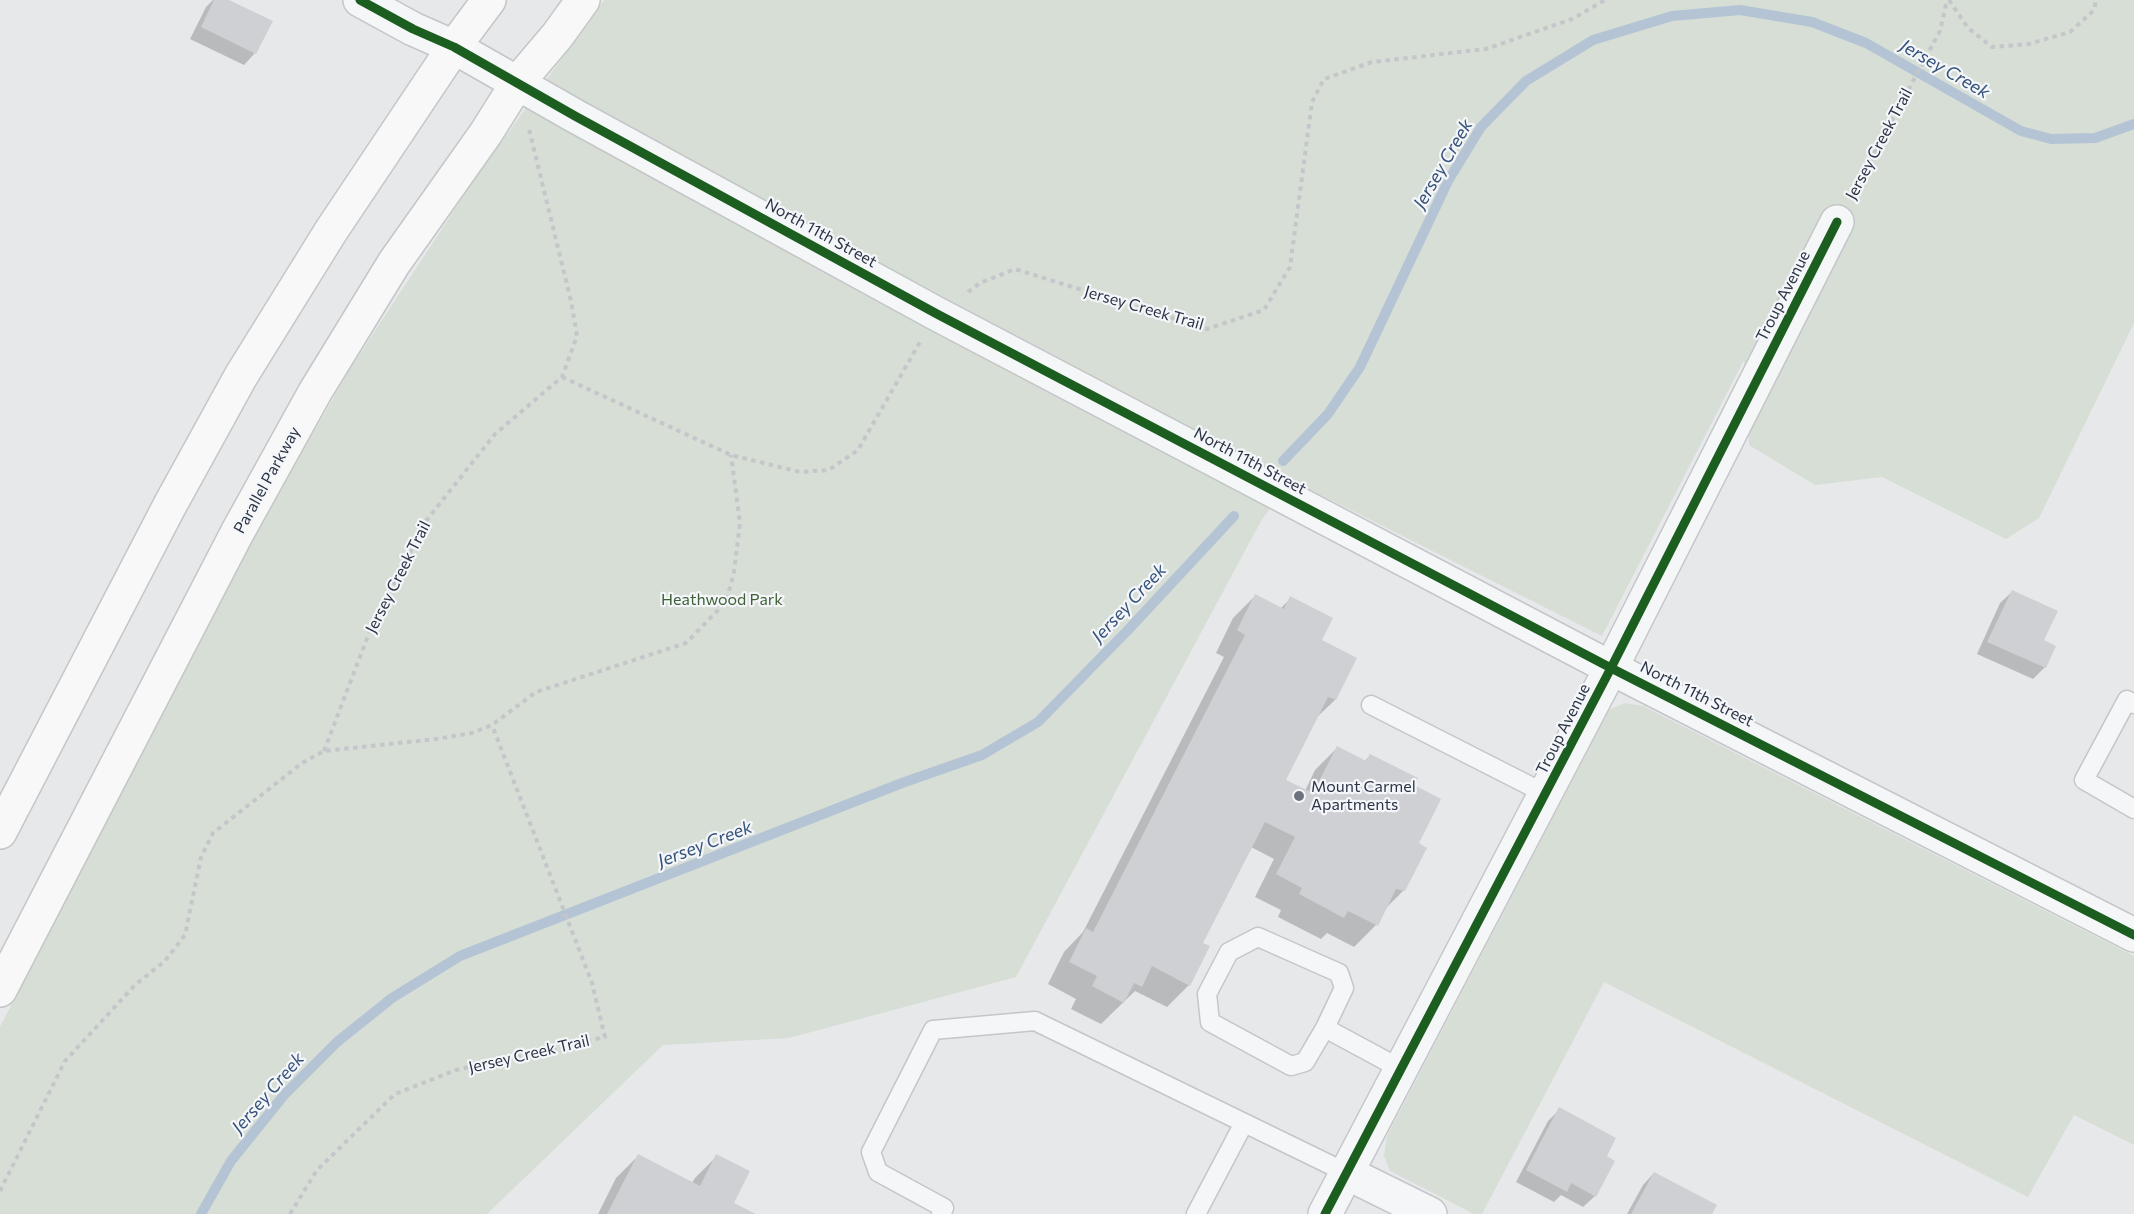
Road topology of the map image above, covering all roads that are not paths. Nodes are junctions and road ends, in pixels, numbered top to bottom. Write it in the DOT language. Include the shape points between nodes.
graph roads {
  1 [pos="360,0"];
  2 [pos="489,0"];
  3 [pos="583,0"];
  4 [pos="454,47"];
  5 [pos="518,82"];
  6 [pos="1837,222"];
  7 [pos="1611,668"];
  8 [pos="2134,704"];
  9 [pos="1371,705"];
  10 [pos="1546,794"];
  11 [pos="2134,809"];
  12 [pos="0,832"];
  13 [pos="2134,935"];
  14 [pos="0,990"];
  15 [pos="1325,1028"];
  16 [pos="1401,1069"];
  17 [pos="1244,1123"];
  18 [pos="1347,1173"];
  19 [pos="947,1212"];
  20 [pos="1196,1214"];
  21 [pos="1325,1214"];
  22 [pos="1430,1214"];
  1 -- 4 [label="street, North 11th Street"];
  2 -- 4 [label="main road"];
  3 -- 5 [label="main road, Parallel Parkway"];
  4 -- 5 [label="street, North 11th Street"];
  4 -- 12 [label="main road" via="331,231 242,376 170,505"];
  5 -- 7 [label="street, North 11th Street" via="937,314"];
  5 -- 14 [label="main road, Parallel Parkway" via="394,263 315,392 237,533"];
  6 -- 7 [label="street, Troup Avenue"];
  7 -- 10 [label="street, Troup Avenue"];
  7 -- 13 [label="street, North 11th Street"];
  8 -- 11 [label="lane" via="2127,700 2084,780"];
  9 -- 10 [label="lane"];
  10 -- 16 [label="street, Troup Avenue"];
  15 -- 15 [label="lane" via="1305,1062 1291,1066 1210,1022 1207,994 1229,952 1258,937 1339,973 1344,988"];
  15 -- 16 [label="lane"];
  16 -- 18 [label="street, Troup Avenue"];
  17 -- 18 [label="lane"];
  17 -- 19 [label="lane" via="1035,1021 933,1030 871,1152 878,1172"];
  17 -- 20 [label="lane"];
  18 -- 21 [label="street, Troup Avenue"];
  18 -- 22 [label="street"];
}
